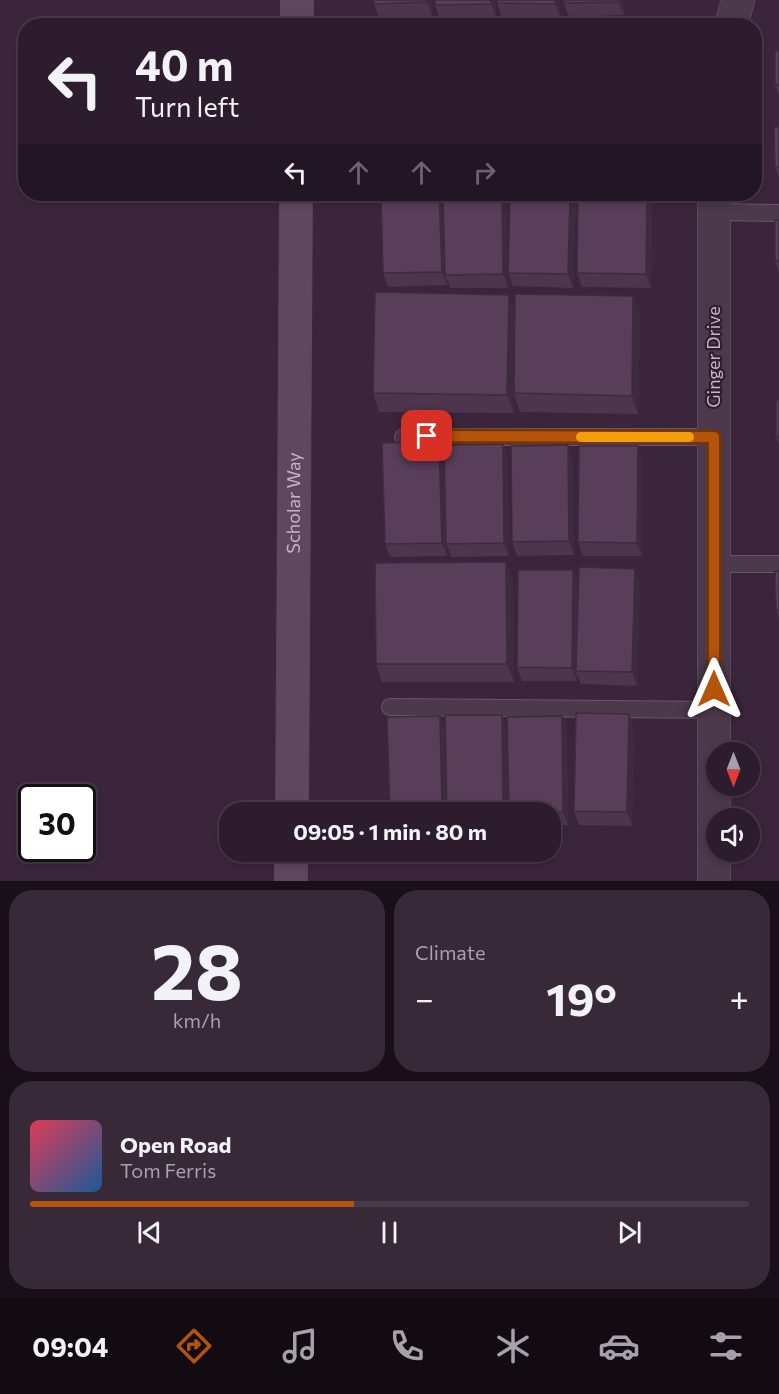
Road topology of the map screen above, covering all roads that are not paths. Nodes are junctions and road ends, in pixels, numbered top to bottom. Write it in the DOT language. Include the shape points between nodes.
graph roads {
  1 [pos="297,0"];
  2 [pos="738,0"];
  3 [pos="297,18"];
  4 [pos="733,18"];
  5 [pos="296,201"];
  6 [pos="714,203"];
  7 [pos="779,213"];
  8 [pos="403,436"];
  9 [pos="714,437"];
  10 [pos="714,564"];
  11 [pos="779,564"];
  12 [pos="390,707"];
  13 [pos="714,710"];
  14 [pos="292,802"];
  15 [pos="291,862"];
  16 [pos="291,881"];
  17 [pos="714,881"];
  1 -- 3 [label="street"];
  2 -- 4 [label="street"];
  5 -- 14 [label="street, Scholar Way"];
  6 -- 7 [label="lane"];
  6 -- 9 [label="street, Ginger Drive"];
  8 -- 9 [label="lane"];
  9 -- 10 [label="street, Ginger Drive"];
  10 -- 11 [label="lane"];
  10 -- 13 [label="street, Ginger Drive"];
  12 -- 13 [label="lane"];
  13 -- 17 [label="street, Ginger Drive"];
  15 -- 16 [label="street"];
}
